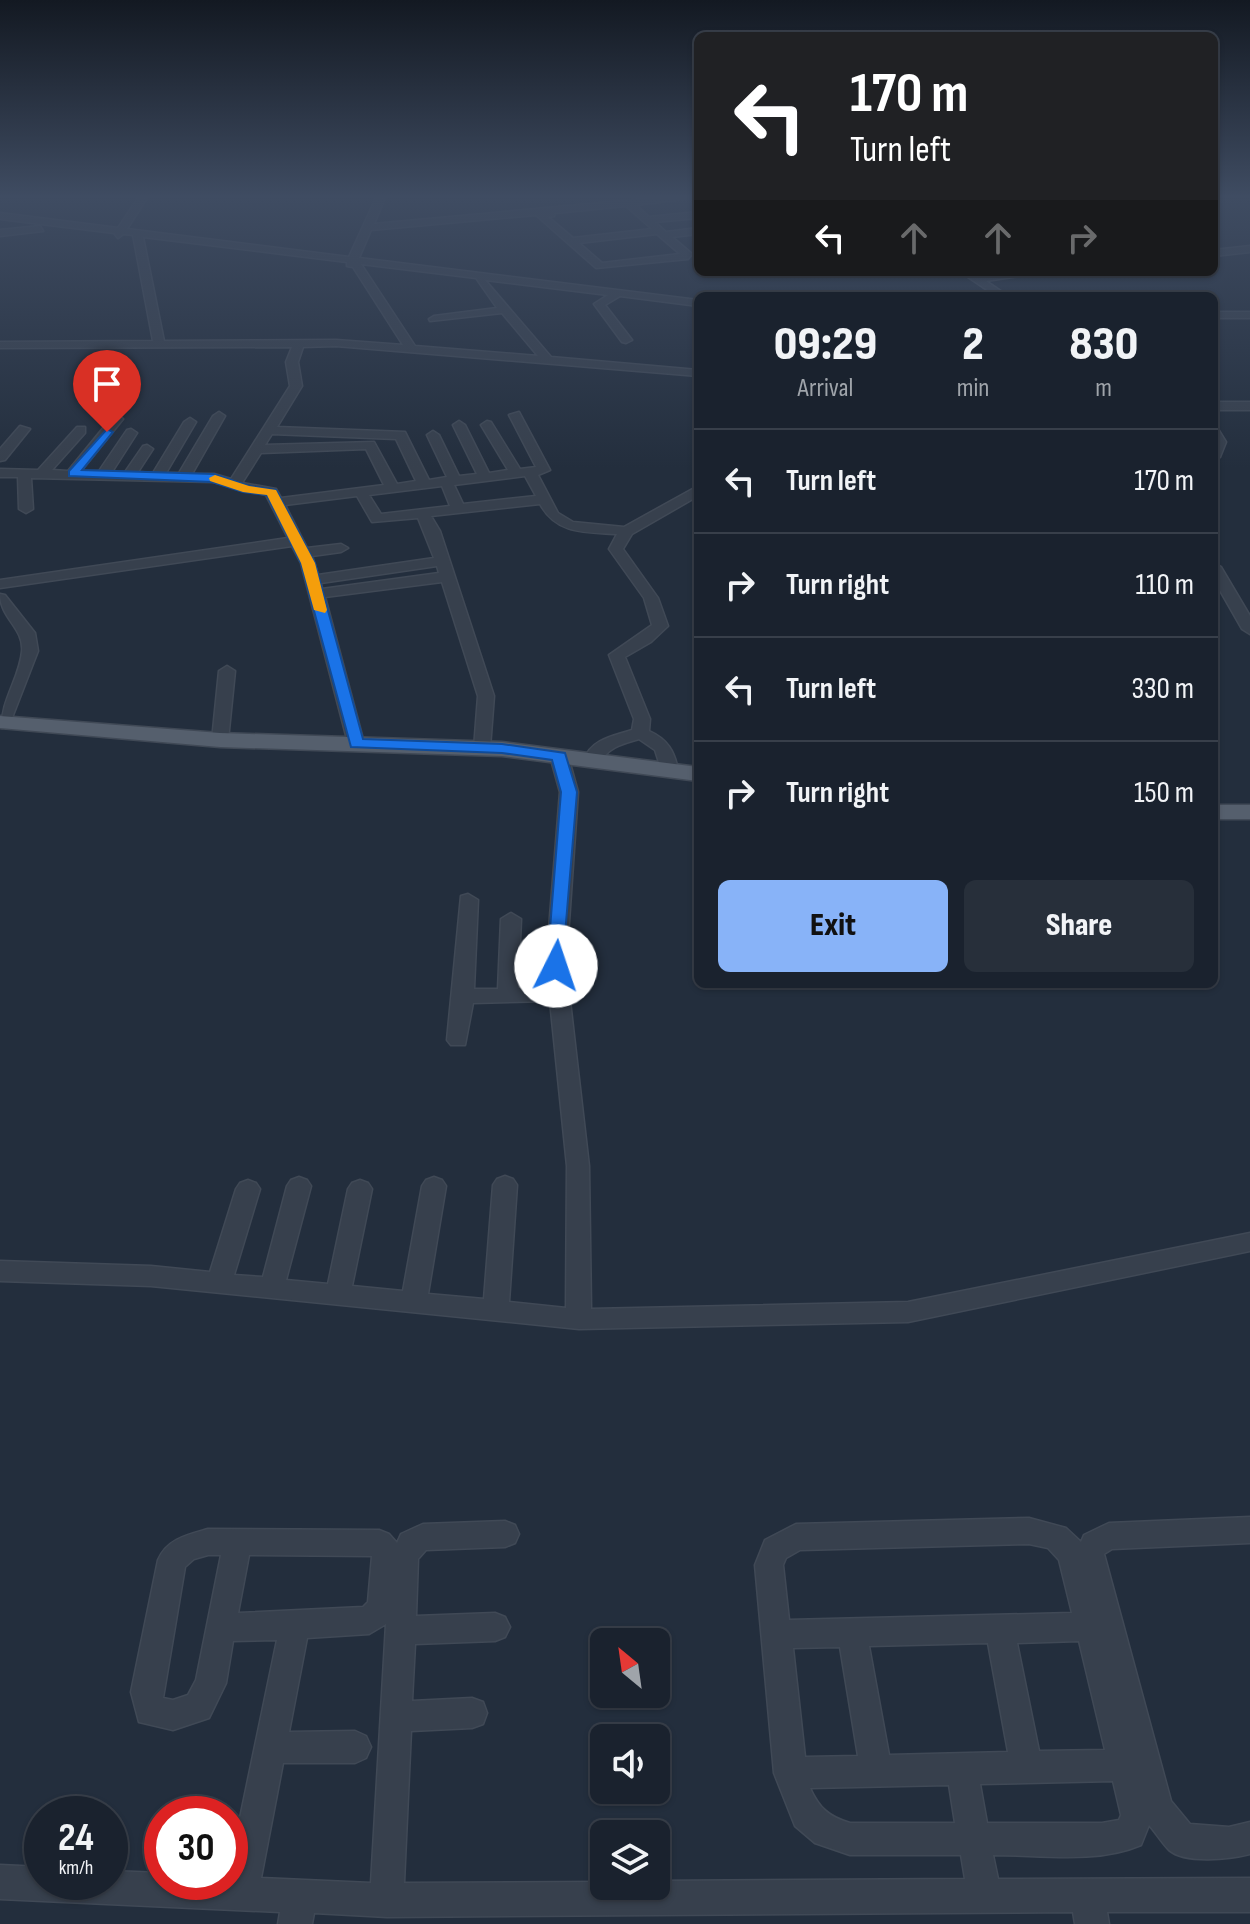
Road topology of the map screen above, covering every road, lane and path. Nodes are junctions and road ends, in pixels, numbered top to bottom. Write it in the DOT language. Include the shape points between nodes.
graph roads {
  1 [pos="148,288"];
  2 [pos="373,288"];
  3 [pos="486,288"];
  4 [pos="560,288"];
  5 [pos="579,288"];
  6 [pos="615,288"];
  7 [pos="583,290"];
  8 [pos="617,294"];
  9 [pos="694,303"];
  10 [pos="501,306"];
  11 [pos="433,315"];
  12 [pos="1218,315"];
  13 [pos="1250,315"];
  14 [pos="626,340"];
  15 [pos="159,344"];
  16 [pos="298,344"];
  17 [pos="0,345"];
  18 [pos="411,349"];
  19 [pos="547,360"];
  20 [pos="694,373"];
  21 [pos="1218,406"];
  22 [pos="1250,406"];
  23 [pos="515,415"];
  24 [pos="219,416"];
  25 [pos="117,419"];
  26 [pos="190,422"];
  27 [pos="272,425"];
  28 [pos="459,425"];
  29 [pos="487,425"];
  30 [pos="24,429"];
  31 [pos="81,430"];
  32 [pos="131,433"];
  33 [pos="433,435"];
  34 [pos="147,449"];
  35 [pos="257,449"];
  36 [pos="0,457"];
  37 [pos="523,472"];
  38 [pos="0,473"];
  39 [pos="24,473"];
  40 [pos="42,473"];
  41 [pos="73,473"];
  42 [pos="104,474"];
  43 [pos="130,475"];
  44 [pos="158,476"];
  45 [pos="183,477"];
  46 [pos="485,477"];
  47 [pos="451,481"];
  48 [pos="424,484"];
  49 [pos="234,485"];
  50 [pos="399,487"];
  51 [pos="361,492"];
  52 [pos="694,492"];
  53 [pos="545,499"];
  54 [pos="278,502"];
  55 [pos="26,509"];
  56 [pos="458,509"];
  57 [pos="419,514"];
  58 [pos="626,531"];
  59 [pos="300,547"];
  60 [pos="341,548"];
  61 [pos="442,561"];
  62 [pos="1218,574"];
  63 [pos="387,577"];
  64 [pos="447,577"];
  65 [pos="0,584"];
  66 [pos="315,587"];
  67 [pos="0,598"];
  68 [pos="1250,629"];
  69 [pos="227,671"];
  70 [pos="1,722"];
  71 [pos="640,733"];
  72 [pos="220,740"];
  73 [pos="356,743"];
  74 [pos="482,748"];
  75 [pos="559,756"];
  76 [pos="593,760"];
  77 [pos="669,771"];
  78 [pos="694,774"];
  79 [pos="1218,812"];
  80 [pos="1250,812"];
  81 [pos="468,900"];
  82 [pos="511,919"];
  83 [pos="559,994"];
  84 [pos="508,995"];
  85 [pos="464,996"];
  86 [pos="458,1040"];
  87 [pos="505,1185"];
  88 [pos="299,1186"];
  89 [pos="434,1186"];
  90 [pos="248,1189"];
  91 [pos="360,1189"];
  92 [pos="1250,1242"];
  93 [pos="0,1271"];
  94 [pos="219,1283"];
  95 [pos="272,1288"];
  96 [pos="338,1295"];
  97 [pos="414,1302"];
  98 [pos="496,1310"];
  99 [pos="579,1319"];
  100 [pos="1250,1530"];
  101 [pos="505,1534"];
  102 [pos="238,1542"];
  103 [pos="295,1625"];
  104 [pos="495,1627"];
  105 [pos="1093,1627"];
  106 [pos="220,1628"];
  107 [pos="1000,1629"];
  108 [pos="401,1630"];
  109 [pos="852,1632"];
  110 [pos="776,1634"];
  111 [pos="472,1713"];
  112 [pos="396,1717"];
  113 [pos="355,1747"];
  114 [pos="270,1748"];
  115 [pos="1125,1765"];
  116 [pos="1026,1767"];
  117 [pos="962,1769"];
  118 [pos="876,1771"];
  119 [pos="790,1773"];
  120 [pos="1250,1838"];
  121 [pos="974,1839"];
  122 [pos="248,1858"];
  123 [pos="0,1882"];
  124 [pos="144,1889"];
  125 [pos="248,1895"];
  126 [pos="1250,1895"];
  127 [pos="984,1896"];
  128 [pos="387,1900"];
  129 [pos="298,1910"];
  130 [pos="1090,1910"];
  1 -- 15 [label="street"];
  2 -- 18 [label="street"];
  3 -- 10 [label="street"];
  4 -- 7 [label="street"];
  5 -- 7 [label="street"];
  6 -- 8 [label="street"];
  7 -- 8 [label="street"];
  8 -- 9 [label="street"];
  8 -- 14 [label="street" via="599,304"];
  10 -- 11 [label="street"];
  10 -- 19 [label="street"];
  12 -- 13 [label="street"];
  15 -- 16 [label="street"];
  15 -- 17 [label="street"];
  16 -- 18 [label="street"];
  16 -- 27 [label="street" via="292,362 296,386"];
  18 -- 19 [label="street"];
  19 -- 20 [label="street"];
  21 -- 22 [label="street"];
  23 -- 37 [label="street" via="544,470"];
  24 -- 45 [label="street"];
  25 -- 41 [label="street"];
  26 -- 44 [label="street"];
  27 -- 35 [label="street"];
  27 -- 48 [label="street" via="401,435"];
  28 -- 46 [label="street"];
  29 -- 37 [label="street"];
  30 -- 36 [label="street"];
  31 -- 40 [label="street"];
  32 -- 42 [label="street"];
  33 -- 47 [label="street"];
  34 -- 43 [label="street"];
  35 -- 49 [label="street"];
  35 -- 50 [label="street" via="370,445"];
  37 -- 46 [label="street"];
  37 -- 53 [label="street"];
  38 -- 39 [label="street"];
  39 -- 40 [label="street"];
  39 -- 55 [label="street"];
  40 -- 41 [label="street"];
  41 -- 42 [label="street"];
  42 -- 43 [label="street"];
  43 -- 44 [label="street"];
  44 -- 45 [label="street"];
  45 -- 49 [label="street"];
  46 -- 47 [label="street"];
  47 -- 48 [label="street"];
  47 -- 56 [label="street"];
  48 -- 50 [label="street"];
  49 -- 54 [label="street" via="271,492"];
  50 -- 51 [label="street"];
  50 -- 57 [label="street"];
  51 -- 54 [label="street"];
  51 -- 57 [label="street" via="377,519"];
  52 -- 58 [label="street"];
  53 -- 56 [label="street"];
  53 -- 58 [label="street" via="553,515 569,526"];
  54 -- 59 [label="street"];
  56 -- 57 [label="street"];
  57 -- 61 [label="street" via="433,531"];
  58 -- 71 [label="street" via="616,549 651,598 660,626 617,655 642,719"];
  59 -- 60 [label="street"];
  59 -- 65 [label="street"];
  59 -- 66 [label="street"];
  61 -- 63 [label="street"];
  61 -- 64 [label="street"];
  62 -- 68 [label="street"];
  63 -- 64 [label="street"];
  63 -- 66 [label="street"];
  64 -- 74 [label="street" via="486,696"];
  66 -- 73 [label="street"];
  67 -- 70 [label="street" via="27,633 30,651"];
  69 -- 72 [label="street"];
  70 -- 72 [label="main road"];
  71 -- 76 [label="street" via="610,742"];
  71 -- 77 [label="street" via="658,740 668,754"];
  72 -- 73 [label="main road"];
  73 -- 74 [label="main road"];
  74 -- 75 [label="main road"];
  75 -- 76 [label="main road"];
  75 -- 83 [label="street" via="569,792 556,966"];
  76 -- 77 [label="main road"];
  77 -- 78 [label="main road"];
  79 -- 80 [label="main road"];
  81 -- 85 [label="street"];
  82 -- 84 [label="street"];
  83 -- 84 [label="street"];
  83 -- 99 [label="street" via="578,1166"];
  84 -- 85 [label="street"];
  85 -- 86 [label="street"];
  87 -- 98 [label="street"];
  88 -- 95 [label="street"];
  89 -- 97 [label="street"];
  90 -- 94 [label="street"];
  91 -- 96 [label="street"];
  92 -- 99 [label="street" via="908,1312"];
  93 -- 94 [label="street"];
  94 -- 95 [label="street"];
  95 -- 96 [label="street"];
  96 -- 97 [label="street"];
  97 -- 98 [label="street"];
  98 -- 99 [label="street"];
  100 -- 120 [label="street" via="1109,1536 1094,1544 1090,1554 1157,1809 1182,1840 1229,1843"];
  101 -- 108 [label="street" via="423,1537 411,1543 404,1559"];
  102 -- 103 [label="street" via="379,1543 387,1553 382,1609 369,1620"];
  102 -- 106 [label="street"];
  102 -- 106 [label="street" via="186,1548 172,1560 146,1692 150,1711 173,1715 198,1707 211,1683"];
  103 -- 106 [label="street"];
  103 -- 114 [label="street"];
  104 -- 108 [label="street"];
  105 -- 107 [label="street"];
  105 -- 110 [label="street" via="1072,1553 1056,1537 1029,1531 796,1537 775,1549 769,1565"];
  105 -- 115 [label="street"];
  107 -- 109 [label="street"];
  107 -- 116 [label="street"];
  108 -- 112 [label="street"];
  109 -- 110 [label="street"];
  109 -- 118 [label="street"];
  110 -- 119 [label="street"];
  111 -- 112 [label="street"];
  112 -- 128 [label="street"];
  113 -- 114 [label="street"];
  114 -- 122 [label="street"];
  115 -- 116 [label="street"];
  115 -- 121 [label="street" via="1137,1815 1130,1834 1102,1839"];
  116 -- 117 [label="street"];
  117 -- 118 [label="street"];
  117 -- 121 [label="street"];
  118 -- 119 [label="street"];
  119 -- 121 [label="street" via="804,1813 823,1832 850,1839"];
  121 -- 127 [label="street"];
  123 -- 124 [label="street"];
  125 -- 129 [label="street"];
  126 -- 130 [label="street"];
  127 -- 128 [label="street"];
  127 -- 130 [label="street"];
  128 -- 129 [label="street"];
}
